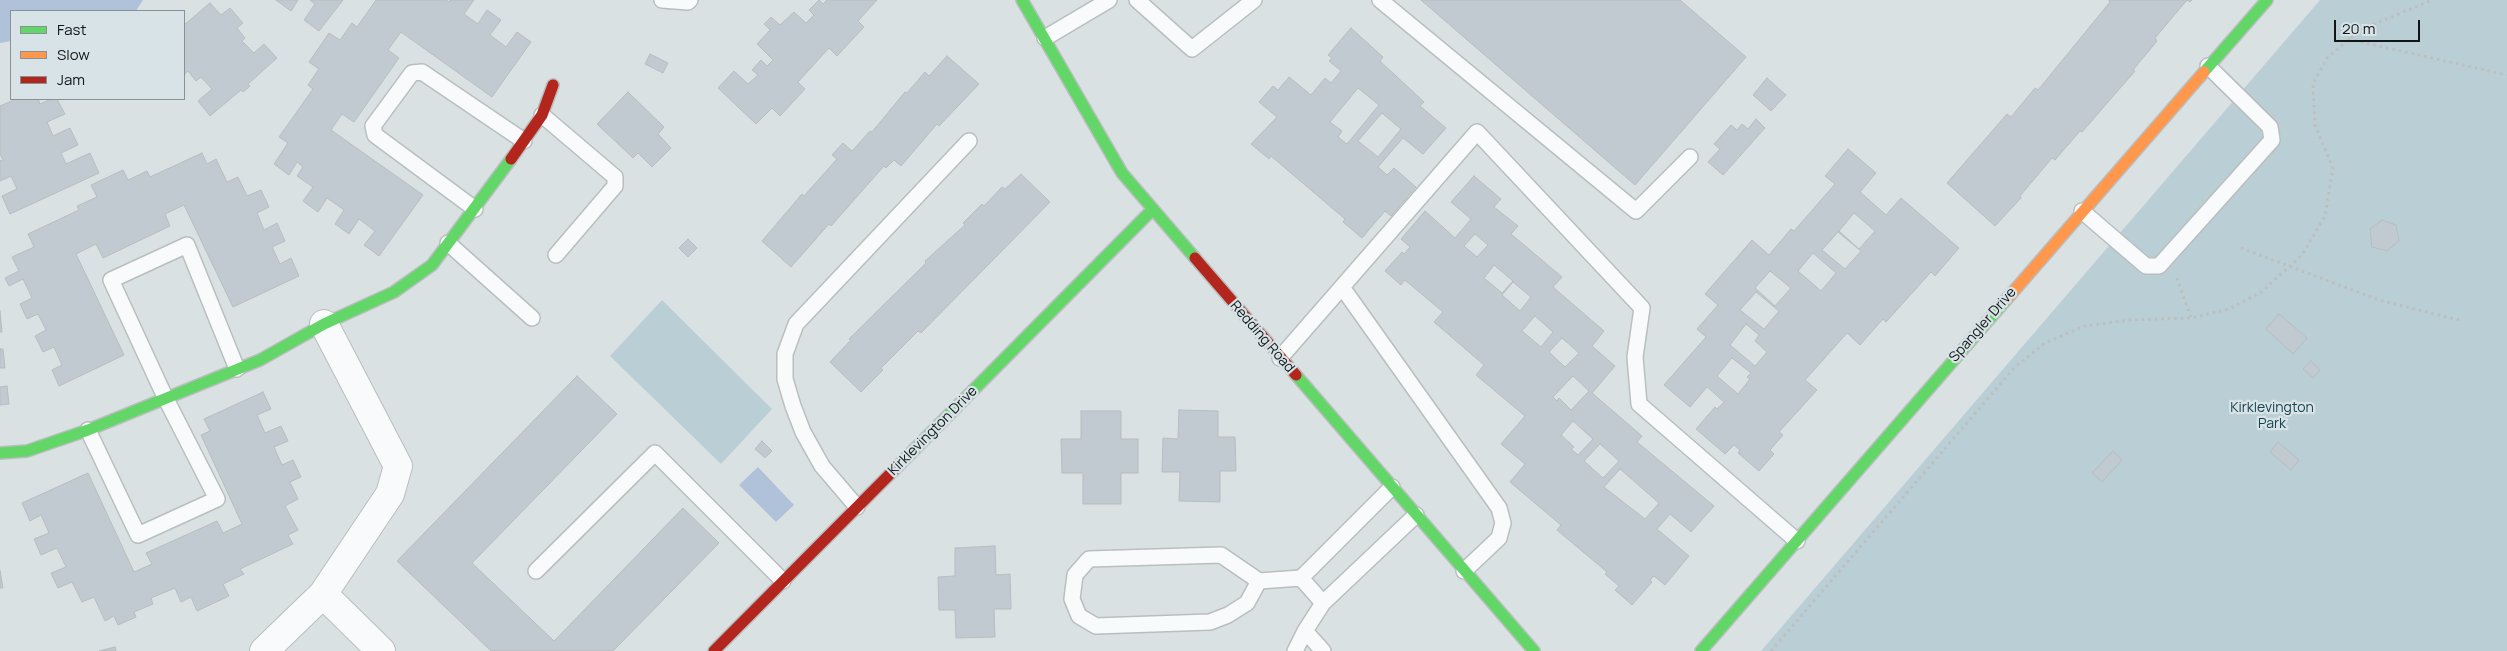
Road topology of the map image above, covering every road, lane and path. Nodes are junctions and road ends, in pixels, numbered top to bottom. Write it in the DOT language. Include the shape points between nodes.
graph roads {
  1 [pos="662,0"];
  2 [pos="690,0"];
  3 [pos="1022,0"];
  4 [pos="1109,0"];
  5 [pos="1254,0"];
  6 [pos="1380,0"];
  7 [pos="2267,0"];
  8 [pos="2432,0"];
  9 [pos="1140,1"];
  10 [pos="1045,38"];
  11 [pos="2348,38"];
  12 [pos="2208,66"];
  13 [pos="2507,75"];
  14 [pos="553,85"];
  15 [pos="542,115"];
  16 [pos="524,141"];
  17 [pos="969,141"];
  18 [pos="1690,157"];
  19 [pos="475,208"];
  20 [pos="1152,210"];
  21 [pos="2082,211"];
  22 [pos="448,243"];
  23 [pos="2241,248"];
  24 [pos="2169,254"];
  25 [pos="556,255"];
  26 [pos="2289,267"];
  27 [pos="1342,287"];
  28 [pos="532,318"];
  29 [pos="2191,318"];
  30 [pos="2463,321"];
  31 [pos="324,324"];
  32 [pos="1280,358"];
  33 [pos="238,369"];
  34 [pos="165,397"];
  35 [pos="88,430"];
  36 [pos="0,454"];
  37 [pos="1392,488"];
  38 [pos="857,507"];
  39 [pos="1416,515"];
  40 [pos="1796,541"];
  41 [pos="536,571"];
  42 [pos="1464,571"];
  43 [pos="1301,578"];
  44 [pos="783,581"];
  45 [pos="1259,581"];
  46 [pos="323,594"];
  47 [pos="1323,603"];
  48 [pos="1305,631"];
  49 [pos="264,651"];
  50 [pos="381,651"];
  51 [pos="714,651"];
  52 [pos="1295,651"];
  53 [pos="1322,651"];
  54 [pos="1534,651"];
  55 [pos="1701,651"];
  56 [pos="1771,651"];
  1 -- 2 [label="lane"];
  3 -- 10 [label="street, Redding Road"];
  4 -- 10 [label="lane"];
  5 -- 9 [label="lane" via="1192,49"];
  6 -- 18 [label="lane" via="1636,211"];
  7 -- 12 [label="street, Spangler Drive"];
  8 -- 11 [label="path"];
  10 -- 20 [label="street, Redding Road" via="1122,174"];
  11 -- 13 [label="path"];
  11 -- 26 [label="path" via="2327,58 2313,84 2315,125 2333,168 2324,216 2302,255"];
  12 -- 21 [label="street, Spangler Drive"];
  12 -- 24 [label="lane" via="2270,127 2272,140"];
  14 -- 15 [label="street"];
  15 -- 16 [label="street"];
  15 -- 25 [label="lane" via="615,177 615,186"];
  16 -- 19 [label="street"];
  16 -- 19 [label="lane" via="422,72 412,73 373,126 375,135"];
  17 -- 38 [label="lane" via="796,324 786,354 786,379 803,432 822,466"];
  19 -- 22 [label="street"];
  20 -- 32 [label="street, Redding Road"];
  20 -- 38 [label="street, Kirklevington Drive"];
  21 -- 24 [label="lane" via="2146,266 2159,266"];
  21 -- 40 [label="street, Spangler Drive"];
  22 -- 28 [label="lane"];
  22 -- 31 [label="street" via="432,265 394,292"];
  23 -- 26 [label="path"];
  24 -- 29 [label="path"];
  26 -- 29 [label="path" via="2260,293 2229,309"];
  26 -- 30 [label="path" via="2379,300"];
  27 -- 32 [label="lane"];
  27 -- 40 [label="lane" via="1477,132 1642,308 1635,357 1639,404"];
  27 -- 42 [label="lane" via="1499,508 1503,523 1499,538"];
  29 -- 56 [label="path" via="2130,320 2084,326 2045,343 2014,368"];
  31 -- 33 [label="street"];
  31 -- 46 [label="street" via="398,466 390,494"];
  32 -- 37 [label="street, Redding Road"];
  33 -- 34 [label="street"];
  33 -- 34 [label="lane" via="187,245 111,280"];
  34 -- 35 [label="street"];
  34 -- 35 [label="lane" via="217,499 138,535"];
  35 -- 36 [label="street" via="27,451"];
  37 -- 39 [label="street, Redding Road"];
  37 -- 43 [label="lane"];
  38 -- 44 [label="street, Kirklevington Drive"];
  39 -- 42 [label="street, Redding Road"];
  39 -- 47 [label="lane"];
  40 -- 55 [label="street, Spangler Drive"];
  41 -- 44 [label="lane" via="655,453"];
  42 -- 54 [label="street, Redding Road"];
  43 -- 45 [label="lane"];
  43 -- 47 [label="lane"];
  44 -- 51 [label="street, Kirklevington Drive"];
  45 -- 45 [label="lane" via="1221,555 1089,559 1075,575 1072,599 1079,616 1096,626 1210,622 1247,602"];
  46 -- 49 [label="street"];
  46 -- 50 [label="street"];
  47 -- 48 [label="lane"];
  48 -- 52 [label="lane"];
  48 -- 53 [label="lane"];
}
